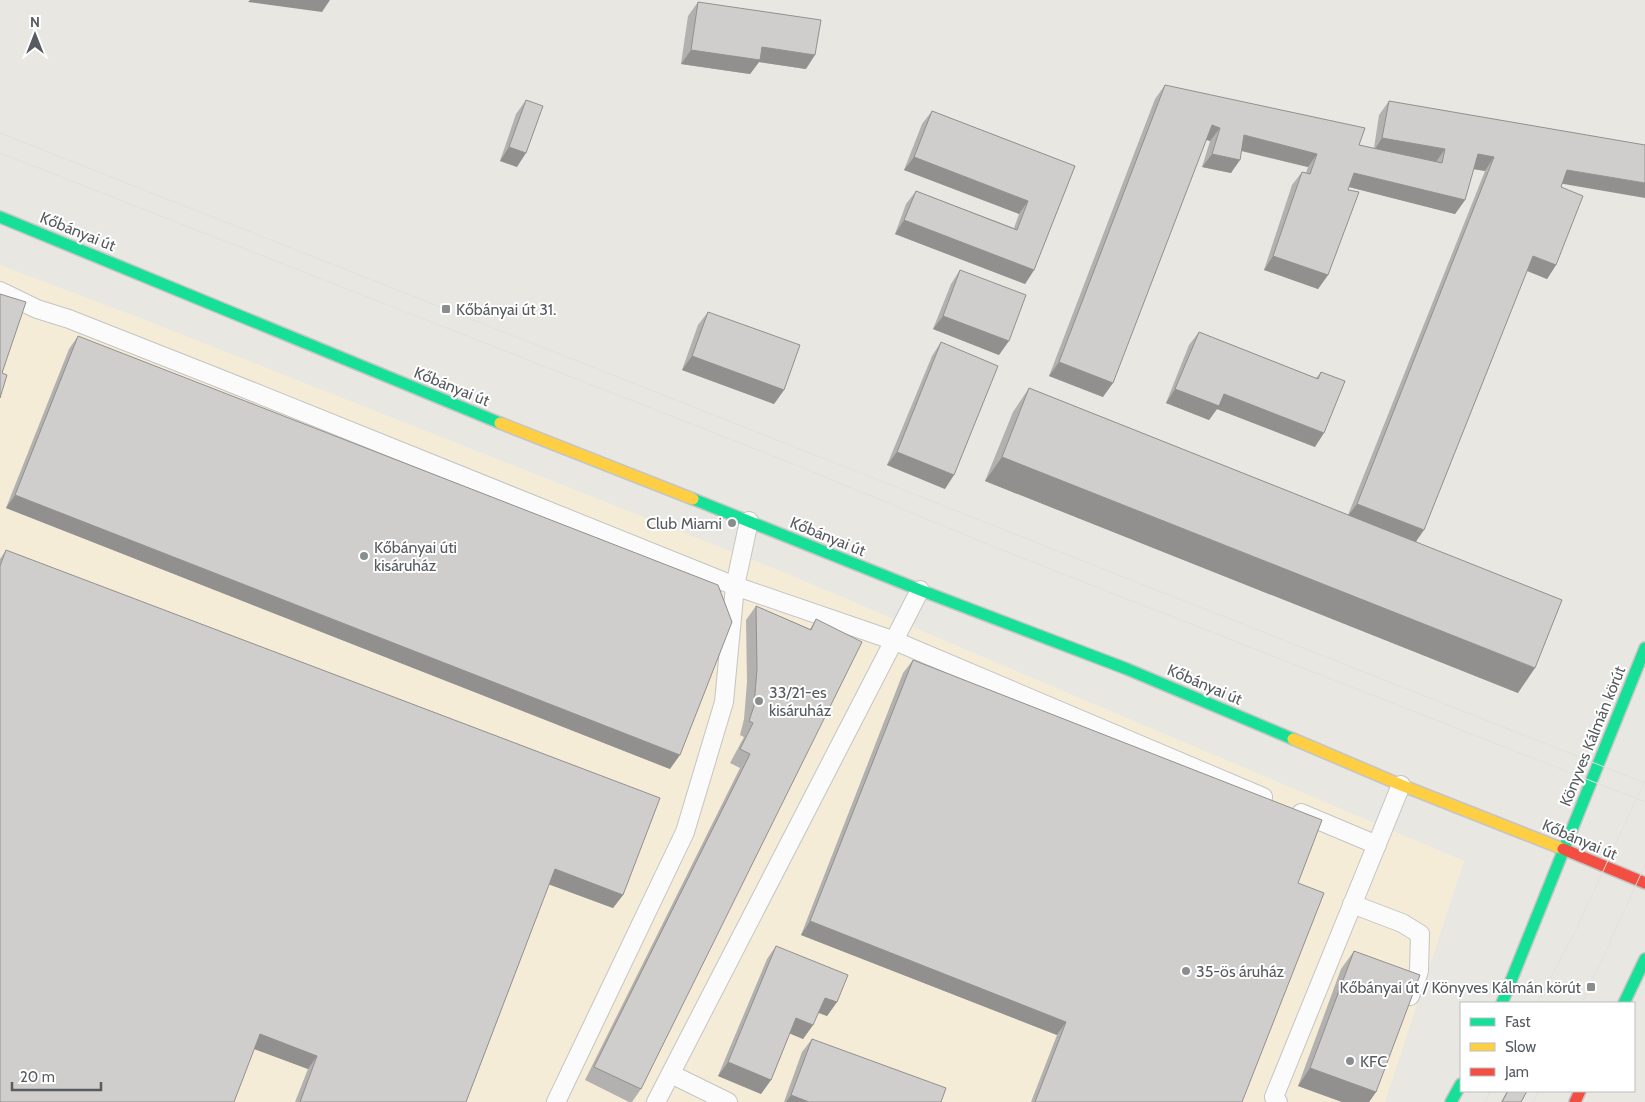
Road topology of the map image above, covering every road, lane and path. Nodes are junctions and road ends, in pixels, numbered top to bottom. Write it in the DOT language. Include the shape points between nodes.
graph roads {
  1 [pos="0,217"];
  2 [pos="0,291"];
  3 [pos="749,521"];
  4 [pos="735,586"];
  5 [pos="920,590"];
  6 [pos="895,641"];
  7 [pos="1645,648"];
  8 [pos="1401,785"];
  9 [pos="1376,845"];
  10 [pos="1563,849"];
  11 [pos="1645,883"];
  12 [pos="1352,904"];
  13 [pos="1645,959"];
  14 [pos="1502,1002"];
  15 [pos="1624,1002"];
  16 [pos="1403,1015"];
  17 [pos="671,1074"];
  18 [pos="1460,1086"];
  19 [pos="556,1102"];
  20 [pos="656,1102"];
  21 [pos="728,1102"];
  22 [pos="1278,1102"];
  23 [pos="1452,1102"];
  1 -- 3 [label="main road, Kőbányai út" via="391,379"];
  2 -- 4 [label="lane" via="37,309 114,336"];
  3 -- 4 [label="lane"];
  3 -- 5 [label="main road, Kőbányai út"];
  4 -- 6 [label="lane"];
  4 -- 19 [label="lane" via="724,702 685,832"];
  5 -- 6 [label="lane"];
  5 -- 8 [label="main road, Kőbányai út" via="1127,669"];
  6 -- 9 [label="lane"];
  6 -- 17 [label="lane"];
  7 -- 10 [label="main road, Könyves Kálmán körút"];
  8 -- 9 [label="lane"];
  8 -- 10 [label="main road, Kőbányai út"];
  9 -- 12 [label="lane"];
  10 -- 11 [label="main road, Kőbányai út"];
  10 -- 14 [label="main road, Könyves Kálmán körút"];
  12 -- 16 [label="lane" via="1402,923 1420,934 1419,971"];
  12 -- 22 [label="lane" via="1274,1097"];
  13 -- 15 [label="main road"];
  17 -- 20 [label="lane"];
  17 -- 21 [label="lane"];
  18 -- 23 [label="main road"];
}
